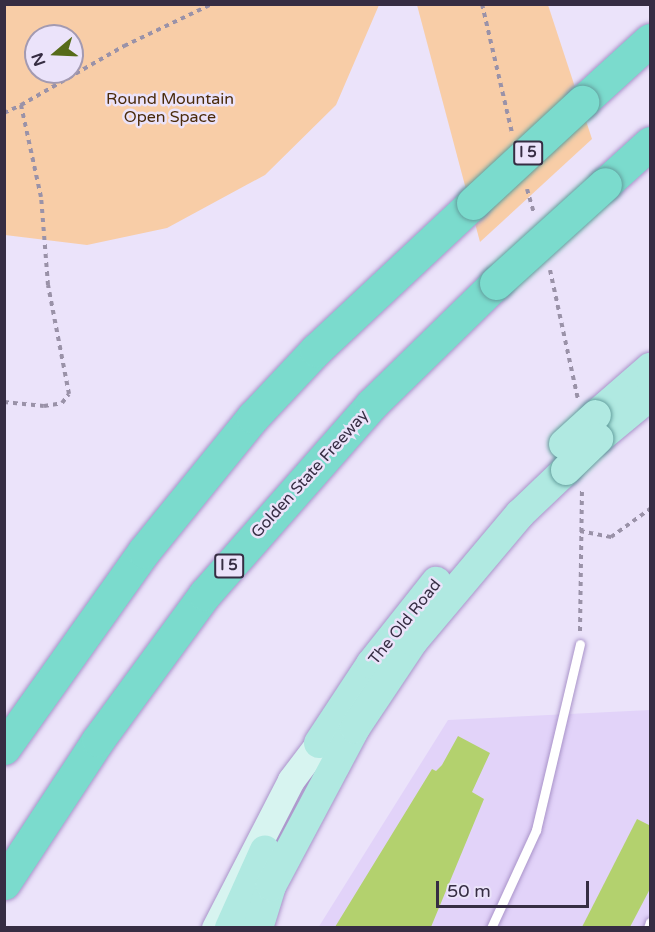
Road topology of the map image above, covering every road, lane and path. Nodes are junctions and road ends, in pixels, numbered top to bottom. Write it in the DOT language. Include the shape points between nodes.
graph roads {
  1 [pos="212,4"];
  2 [pos="651,40"];
  3 [pos="21,105"];
  4 [pos="4,113"];
  5 [pos="651,143"];
  6 [pos="651,368"];
  7 [pos="651,396"];
  8 [pos="4,402"];
  9 [pos="597,427"];
  10 [pos="565,457"];
  11 [pos="651,509"];
  12 [pos="580,531"];
  13 [pos="580,644"];
  14 [pos="319,743"];
  15 [pos="4,748"];
  16 [pos="265,850"];
  17 [pos="4,883"];
  18 [pos="651,922"];
  19 [pos="215,927"];
  20 [pos="230,927"];
  21 [pos="258,927"];
  22 [pos="490,927"];
  23 [pos="648,927"];
  1 -- 3 [label="path" via="114,52"];
  2 -- 15 [label="highway, I 5, bridge" via="325,342 253,417 144,551"];
  3 -- 4 [label="path"];
  3 -- 8 [label="path" via="41,197 48,285 69,394 62,403 44,406"];
  5 -- 17 [label="highway, Golden State Freeway / I 5, bridge" via="496,283 371,405 205,594 98,740"];
  6 -- 9 [label="main road, The Old Road"];
  7 -- 9 [label="main road, The Old Road"];
  9 -- 10 [label="main road, The Old Road, bridge"];
  10 -- 14 [label="main road, The Old Road" via="485,524 408,615"];
  10 -- 21 [label="main road, The Old Road" via="413,641 350,738 271,886"];
  11 -- 12 [label="path" via="611,537"];
  13 -- 22 [label="lane" via="536,830"];
  14 -- 16 [label="main road, The Old Road"];
  14 -- 19 [label="main road" via="291,780"];
  16 -- 20 [label="main road, The Old Road"];
  18 -- 23 [label="lane"];
}
